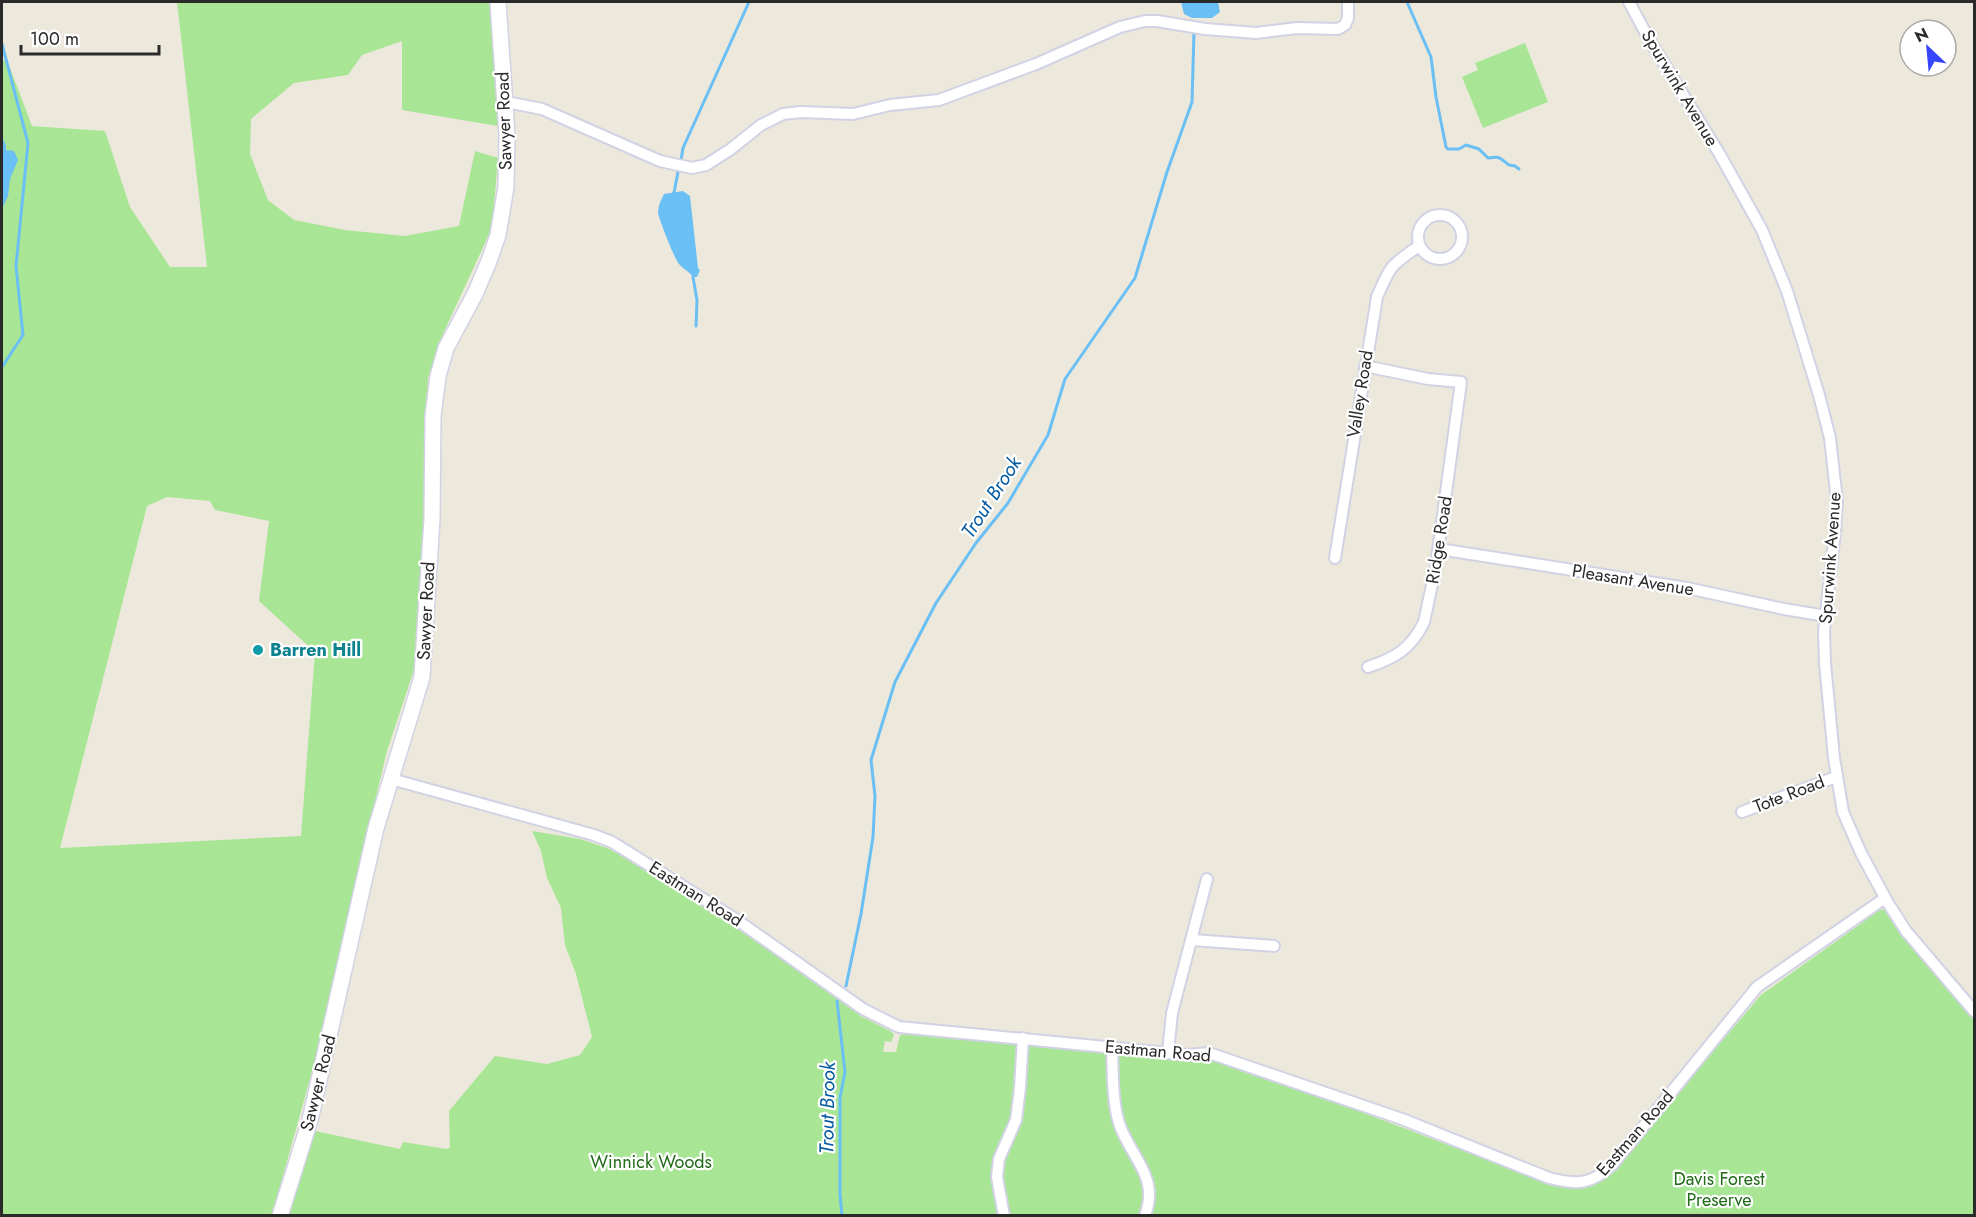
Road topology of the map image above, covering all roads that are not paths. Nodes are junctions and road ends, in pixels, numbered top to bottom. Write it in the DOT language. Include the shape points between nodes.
graph roads {
  1 [pos="498,2"];
  2 [pos="1348,2"];
  3 [pos="1629,2"];
  4 [pos="506,102"];
  5 [pos="1419,246"];
  6 [pos="1365,366"];
  7 [pos="1439,549"];
  8 [pos="1335,558"];
  9 [pos="1826,615"];
  10 [pos="1368,667"];
  11 [pos="1836,777"];
  12 [pos="391,778"];
  13 [pos="1742,812"];
  14 [pos="1207,879"];
  15 [pos="1885,898"];
  16 [pos="1192,940"];
  17 [pos="1275,946"];
  18 [pos="1974,1011"];
  19 [pos="1023,1038"];
  20 [pos="1112,1048"];
  21 [pos="1168,1052"];
  22 [pos="280,1215"];
  23 [pos="1004,1215"];
  24 [pos="1145,1215"];
  1 -- 4 [label="street, Sawyer Road"];
  2 -- 4 [label="street" via="1348,18 1338,29 1256,33 1157,21 1120,27 939,99 853,114 783,114 706,165 692,168 660,161 542,109"];
  3 -- 9 [label="street, Spurwink Avenue" via="1746,201 1788,291 1819,395 1835,470 1837,501"];
  4 -- 12 [label="street, Sawyer Road" via="506,187 498,235 475,294 446,348 438,376 433,416 424,667"];
  5 -- 5 [label="street" via="1434,259 1449,258 1461,244 1458,223 1442,214 1427,218 1421,224"];
  5 -- 6 [label="street, Valley Road" via="1388,271 1374,306"];
  6 -- 7 [label="street, Ridge Road" via="1461,382"];
  6 -- 8 [label="street, Valley Road"];
  7 -- 9 [label="street, Pleasant Avenue" via="1688,588"];
  7 -- 10 [label="street, Ridge Road" via="1420,630 1391,659"];
  9 -- 11 [label="street, Spurwink Avenue" via="1825,663"];
  11 -- 13 [label="street, Tote Road"];
  11 -- 15 [label="street, Spurwink Avenue" via="1851,833"];
  12 -- 19 [label="street, Eastman Road" via="612,842 738,920 863,1009 899,1027"];
  12 -- 22 [label="street, Sawyer Road" via="310,1120"];
  14 -- 16 [label="street"];
  15 -- 18 [label="street, Spurwink Avenue" via="1906,931"];
  15 -- 21 [label="street, Eastman Road" via="1757,987 1612,1165 1600,1176 1584,1182 1549,1178 1402,1119 1209,1053"];
  16 -- 17 [label="street"];
  16 -- 21 [label="street" via="1172,1013"];
  19 -- 20 [label="street, Eastman Road"];
  19 -- 23 [label="street" via="1016,1120 999,1159 997,1177"];
  20 -- 21 [label="street, Eastman Road"];
  20 -- 24 [label="street" via="1118,1120 1150,1196"];
}
